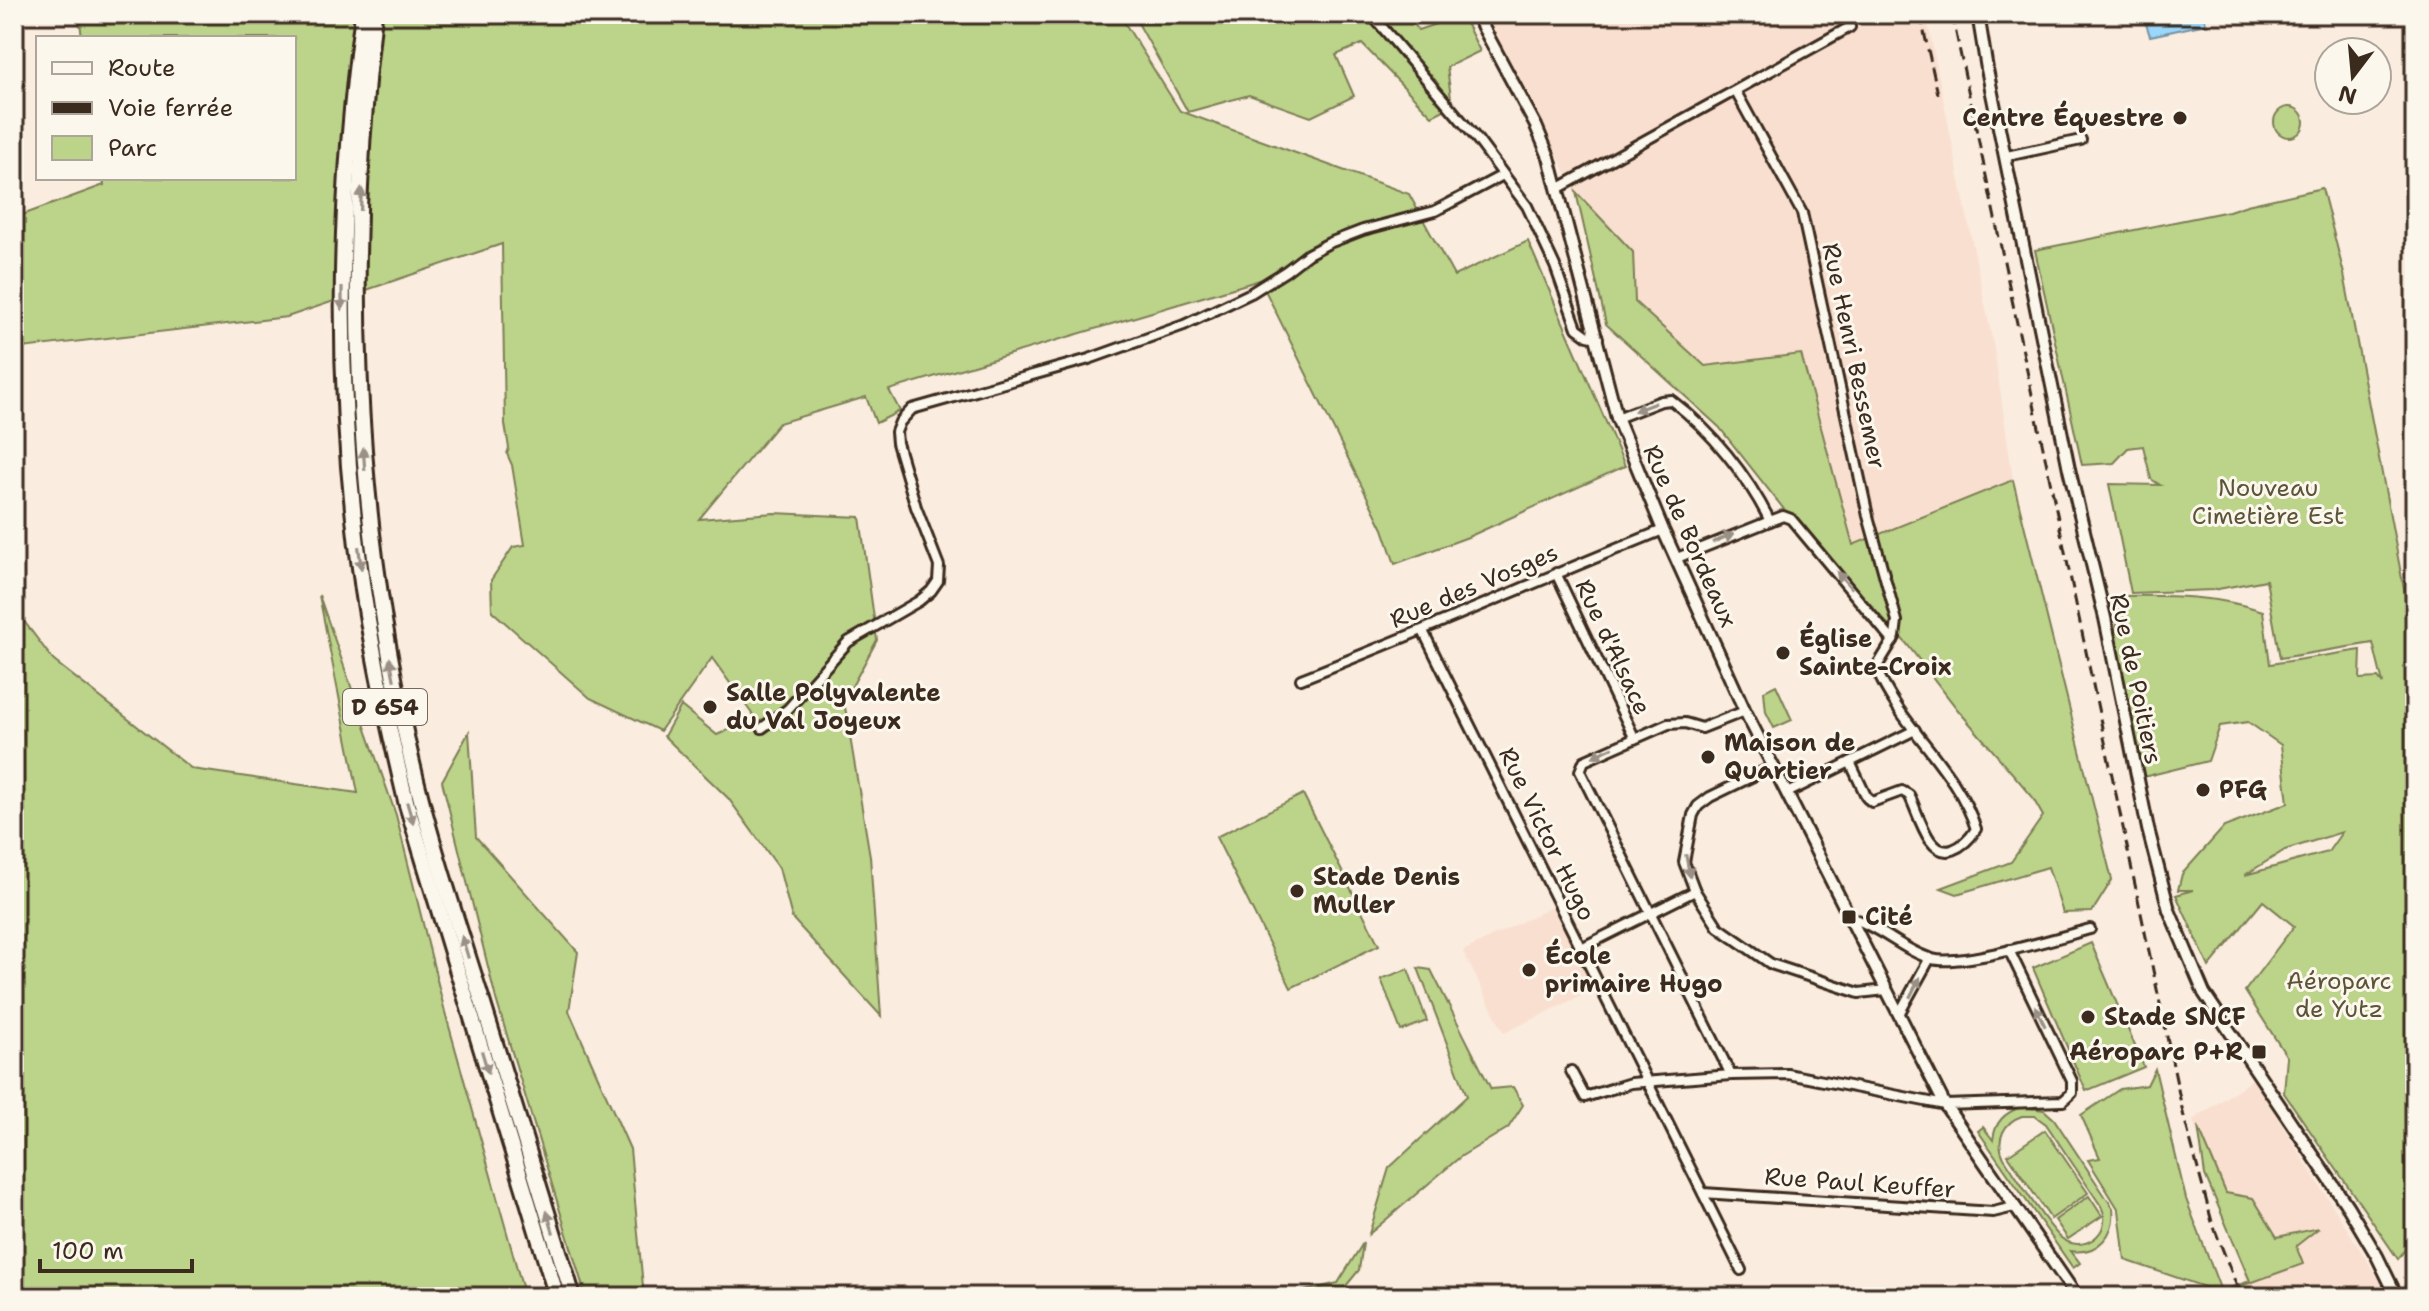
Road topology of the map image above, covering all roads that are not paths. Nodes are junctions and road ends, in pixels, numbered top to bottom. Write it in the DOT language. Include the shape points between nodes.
graph roads {
  1 [pos="363,14"];
  2 [pos="374,14"];
  3 [pos="1371,14"];
  4 [pos="1476,14"];
  5 [pos="1978,14"];
  6 [pos="1850,27"];
  7 [pos="1736,92"];
  8 [pos="2081,140"];
  9 [pos="2007,156"];
  10 [pos="1503,175"];
  11 [pos="1559,188"];
  12 [pos="1598,338"];
  13 [pos="1617,418"];
  14 [pos="1770,521"];
  15 [pos="1663,530"];
  16 [pos="1677,558"];
  17 [pos="1556,573"];
  18 [pos="1423,631"];
  19 [pos="1893,641"];
  20 [pos="1301,679"];
  21 [pos="1745,711"];
  22 [pos="762,728"];
  23 [pos="1915,730"];
  24 [pos="1634,737"];
  25 [pos="1850,762"];
  26 [pos="1774,766"];
  27 [pos="1787,793"];
  28 [pos="1695,891"];
  29 [pos="1651,913"];
  30 [pos="1849,917"];
  31 [pos="2090,929"];
  32 [pos="1581,948"];
  33 [pos="2009,950"];
  34 [pos="1930,958"];
  35 [pos="1886,990"];
  36 [pos="1899,1014"];
  37 [pos="1571,1071"];
  38 [pos="1731,1075"];
  39 [pos="1647,1082"];
  40 [pos="1945,1105"];
  41 [pos="1703,1193"];
  42 [pos="2014,1207"];
  43 [pos="1741,1270"];
  44 [pos="557,1297"];
  45 [pos="573,1297"];
  46 [pos="2077,1297"];
  47 [pos="2397,1297"];
  1 -- 44 [label="highway, D 654, one-way" via="345,185 342,291 349,471 363,590 407,805"];
  45 -- 2 [label="highway, D 654, one-way" via="421,802 374,565 358,319 364,118"];
  3 -- 10 [label="street"];
  4 -- 11 [label="street, Rue de Bordeaux" via="1536,126"];
  5 -- 9 [label="street, Rue de Poitiers"];
  6 -- 7 [label="street"];
  7 -- 11 [label="street"];
  7 -- 19 [label="street, Rue Henri Bessemer" via="1802,213 1868,516 1897,621"];
  8 -- 9 [label="street"];
  9 -- 47 [label="street, Rue de Poitiers" via="2078,513 2169,910 2204,993 2348,1207"];
  10 -- 12 [label="street" via="1542,234 1577,328"];
  10 -- 22 [label="street" via="1435,211 1329,243 1251,293 1184,325 1061,368 912,409 900,422 897,443 939,566 938,581 919,601 848,642 788,709"];
  11 -- 12 [label="street, Rue de Bordeaux"];
  12 -- 13 [label="street, Rue de Bordeaux"];
  14 -- 13 [label="street, one-way" via="1709,433 1671,400"];
  13 -- 15 [label="street, Rue de Bordeaux"];
  16 -- 14 [label="street, one-way"];
  19 -- 14 [label="street, one-way" via="1791,519"];
  15 -- 16 [label="street, Rue de Bordeaux"];
  15 -- 17 [label="street, Rue des Vosges"];
  16 -- 21 [label="street, Rue de Bordeaux"];
  17 -- 18 [label="street, Rue des Vosges"];
  17 -- 24 [label="street, Rue d'Alsace"];
  18 -- 20 [label="street, Rue des Vosges"];
  18 -- 32 [label="street, Rue Victor Hugo"];
  19 -- 23 [label="street" via="1876,668"];
  21 -- 24 [label="street" via="1702,728 1668,724"];
  21 -- 26 [label="street, Rue de Bordeaux"];
  23 -- 25 [label="street"];
  23 -- 25 [label="street" via="1968,806 1976,829 1960,846 1940,851 1930,842 1909,795 1902,791 1872,802"];
  24 -- 29 [label="street, one-way" via="1584,761 1580,771"];
  25 -- 27 [label="street"];
  26 -- 27 [label="street, Rue de Bordeaux"];
  26 -- 28 [label="street, one-way" via="1698,806 1684,862"];
  27 -- 30 [label="street, Rue de Bordeaux"];
  28 -- 29 [label="street"];
  28 -- 35 [label="street" via="1718,927 1771,964 1859,993"];
  29 -- 32 [label="street"];
  29 -- 38 [label="street"];
  30 -- 34 [label="street"];
  30 -- 35 [label="street, Rue de Bordeaux"];
  31 -- 33 [label="street"];
  32 -- 39 [label="street, Rue Victor Hugo"];
  33 -- 34 [label="street" via="1944,961"];
  40 -- 33 [label="street, one-way" via="2063,1101 2072,1093 2072,1081"];
  36 -- 34 [label="street, one-way"];
  35 -- 36 [label="street, Rue de Bordeaux"];
  36 -- 40 [label="street, Rue de Bordeaux"];
  37 -- 39 [label="street" via="1585,1097"];
  38 -- 39 [label="street"];
  38 -- 40 [label="street" via="1788,1074"];
  39 -- 41 [label="street, Rue Victor Hugo"];
  40 -- 42 [label="street, Rue de Bordeaux"];
  41 -- 42 [label="street, Rue Paul Keuffer" via="1993,1212"];
  41 -- 43 [label="street, Rue Victor Hugo"];
  42 -- 46 [label="street, Rue de Bordeaux"];
}
